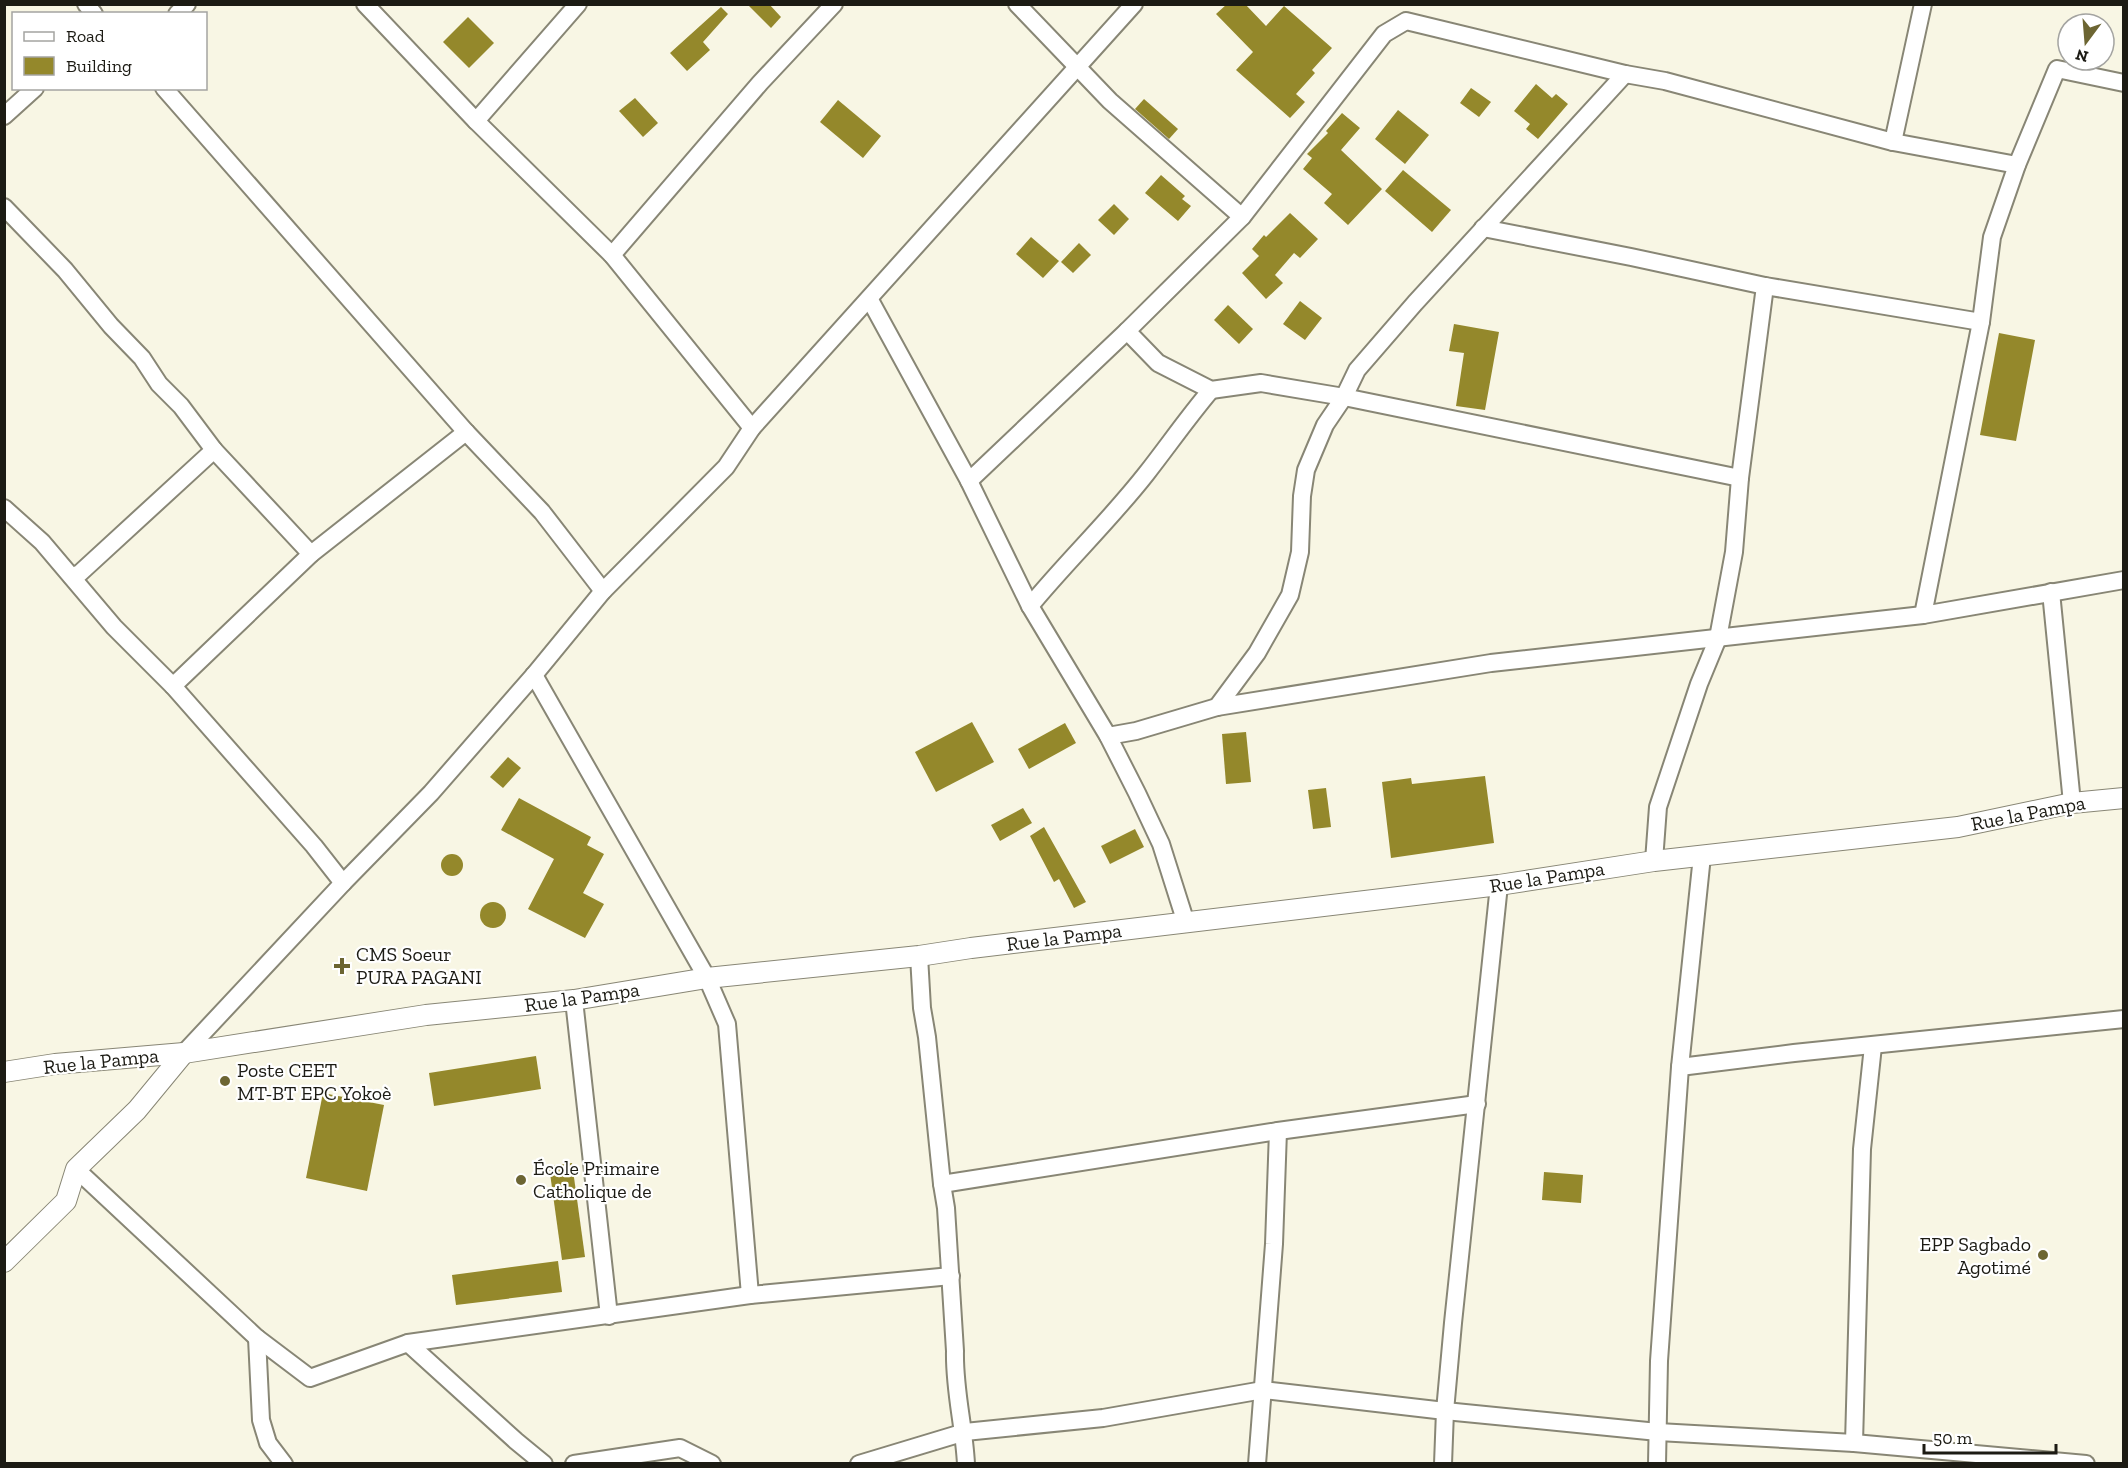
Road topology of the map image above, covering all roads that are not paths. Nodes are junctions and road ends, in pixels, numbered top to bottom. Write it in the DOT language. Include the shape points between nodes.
graph roads {
  1 [pos="365,4"];
  2 [pos="578,4"];
  3 [pos="834,4"];
  4 [pos="1017,4"];
  5 [pos="1134,4"];
  6 [pos="1923,4"];
  7 [pos="1077,67"];
  8 [pos="1625,74"];
  9 [pos="2124,83"];
  10 [pos="32,90"];
  11 [pos="166,90"];
  12 [pos="4,116"];
  13 [pos="477,122"];
  14 [pos="1893,142"];
  15 [pos="2017,165"];
  16 [pos="4,207"];
  17 [pos="1242,217"];
  18 [pos="1484,228"];
  19 [pos="612,255"];
  20 [pos="1765,286"];
  21 [pos="870,300"];
  22 [pos="1981,322"];
  23 [pos="1127,331"];
  24 [pos="1211,390"];
  25 [pos="1344,397"];
  26 [pos="752,428"];
  27 [pos="466,432"];
  28 [pos="214,450"];
  29 [pos="1740,478"];
  30 [pos="969,481"];
  31 [pos="4,508"];
  32 [pos="311,554"];
  33 [pos="72,577"];
  34 [pos="2124,580"];
  35 [pos="603,591"];
  36 [pos="2051,592"];
  37 [pos="1030,606"];
  38 [pos="1923,615"];
  39 [pos="1718,638"];
  40 [pos="534,675"];
  41 [pos="173,686"];
  42 [pos="1217,707"];
  43 [pos="1108,736"];
  44 [pos="2124,798"];
  45 [pos="2072,803"];
  46 [pos="1702,856"];
  47 [pos="1654,861"];
  48 [pos="343,883"];
  49 [pos="1499,885"];
  50 [pos="1186,923"];
  51 [pos="919,956"];
  52 [pos="707,978"];
  53 [pos="574,1000"];
  54 [pos="2124,1019"];
  55 [pos="1873,1046"];
  56 [pos="184,1053"];
  57 [pos="1680,1067"];
  58 [pos="4,1072"];
  59 [pos="1477,1104"];
  60 [pos="1278,1131"];
  61 [pos="76,1169"];
  62 [pos="942,1184"];
  63 [pos="4,1262"];
  64 [pos="951,1276"];
  65 [pos="750,1295"];
  66 [pos="609,1316"];
  67 [pos="257,1338"];
  68 [pos="408,1343"];
  69 [pos="1263,1390"];
  70 [pos="1445,1411"];
  71 [pos="964,1432"];
  72 [pos="1658,1432"];
  73 [pos="1854,1443"];
  74 [pos="284,1464"];
  75 [pos="544,1464"];
  76 [pos="574,1464"];
  77 [pos="712,1464"];
  78 [pos="859,1464"];
  79 [pos="966,1464"];
  80 [pos="1257,1464"];
  81 [pos="1443,1464"];
  82 [pos="1657,1464"];
  83 [pos="2086,1464"];
  1 -- 13 [label="street"];
  2 -- 13 [label="street"];
  3 -- 19 [label="street" via="760,83"];
  4 -- 7 [label="street"];
  5 -- 7 [label="street"];
  6 -- 14 [label="street"];
  7 -- 17 [label="street"];
  7 -- 21 [label="street"];
  8 -- 14 [label="street" via="1665,81"];
  8 -- 17 [label="street" via="1406,21 1384,34"];
  8 -- 18 [label="street"];
  9 -- 15 [label="street" via="2057,69"];
  10 -- 12 [label="street"];
  11 -- 27 [label="street"];
  13 -- 19 [label="street"];
  14 -- 15 [label="street"];
  15 -- 22 [label="street" via="1992,237"];
  16 -- 28 [label="street" via="142,358"];
  17 -- 23 [label="street"];
  18 -- 20 [label="street"];
  18 -- 25 [label="street" via="1357,370"];
  19 -- 26 [label="street"];
  20 -- 22 [label="street"];
  20 -- 29 [label="street"];
  21 -- 26 [label="street"];
  21 -- 30 [label="street"];
  22 -- 38 [label="street"];
  23 -- 24 [label="street" via="1158,363"];
  23 -- 30 [label="street"];
  24 -- 25 [label="street" via="1261,384"];
  24 -- 37 [label="street" via="1145,475"];
  25 -- 29 [label="street"];
  25 -- 42 [label="street" via="1325,424 1306,470 1300,552 1290,595 1257,653"];
  26 -- 35 [label="street" via="726,467"];
  27 -- 32 [label="street"];
  27 -- 35 [label="street" via="542,512"];
  28 -- 32 [label="street"];
  28 -- 33 [label="street"];
  29 -- 39 [label="street" via="1734,552"];
  30 -- 37 [label="street"];
  31 -- 33 [label="street" via="42,542"];
  32 -- 41 [label="street"];
  33 -- 41 [label="street" via="114,627"];
  34 -- 36 [label="street"];
  35 -- 40 [label="street"];
  36 -- 38 [label="street"];
  36 -- 45 [label="street"];
  37 -- 43 [label="street"];
  38 -- 39 [label="street"];
  39 -- 42 [label="street" via="1491,663"];
  39 -- 47 [label="street" via="1658,807"];
  40 -- 48 [label="street" via="431,793"];
  40 -- 52 [label="street"];
  41 -- 48 [label="street"];
  42 -- 43 [label="street"];
  43 -- 50 [label="street" via="1161,844"];
  44 -- 45 [label="street, Rue la Pampa"];
  45 -- 46 [label="street, Rue la Pampa" via="1958,827"];
  46 -- 47 [label="street, Rue la Pampa"];
  46 -- 57 [label="street"];
  47 -- 49 [label="street, Rue la Pampa"];
  48 -- 56 [label="street"];
  49 -- 50 [label="street, Rue la Pampa"];
  49 -- 59 [label="street"];
  50 -- 51 [label="street, Rue la Pampa"];
  51 -- 52 [label="street, Rue la Pampa"];
  51 -- 62 [label="street" via="918,978"];
  52 -- 53 [label="street, Rue la Pampa"];
  52 -- 65 [label="street" via="727,1024"];
  53 -- 56 [label="street, Rue la Pampa" via="426,1015"];
  53 -- 66 [label="street"];
  54 -- 55 [label="street"];
  55 -- 57 [label="street"];
  55 -- 73 [label="street" via="1862,1149"];
  56 -- 58 [label="street, Rue la Pampa"];
  56 -- 61 [label="street" via="137,1110"];
  57 -- 72 [label="street" via="1659,1361"];
  59 -- 60 [label="street"];
  59 -- 70 [label="street"];
  60 -- 62 [label="street"];
  60 -- 69 [label="street"];
  61 -- 63 [label="street" via="66,1201"];
  61 -- 67 [label="street"];
  62 -- 64 [label="street"];
  64 -- 65 [label="street"];
  64 -- 71 [label="street" via="954,1374"];
  65 -- 66 [label="street"];
  66 -- 68 [label="street"];
  67 -- 68 [label="street" via="310,1378"];
  67 -- 74 [label="street" via="261,1420 268,1443"];
  68 -- 75 [label="street"];
  69 -- 70 [label="street"];
  69 -- 71 [label="street" via="1103,1418"];
  69 -- 80 [label="street"];
  70 -- 72 [label="street"];
  70 -- 81 [label="street"];
  71 -- 78 [label="street"];
  71 -- 79 [label="street"];
  72 -- 73 [label="street"];
  72 -- 82 [label="street"];
  73 -- 83 [label="street"];
  76 -- 77 [label="street" via="680,1448"];
}
